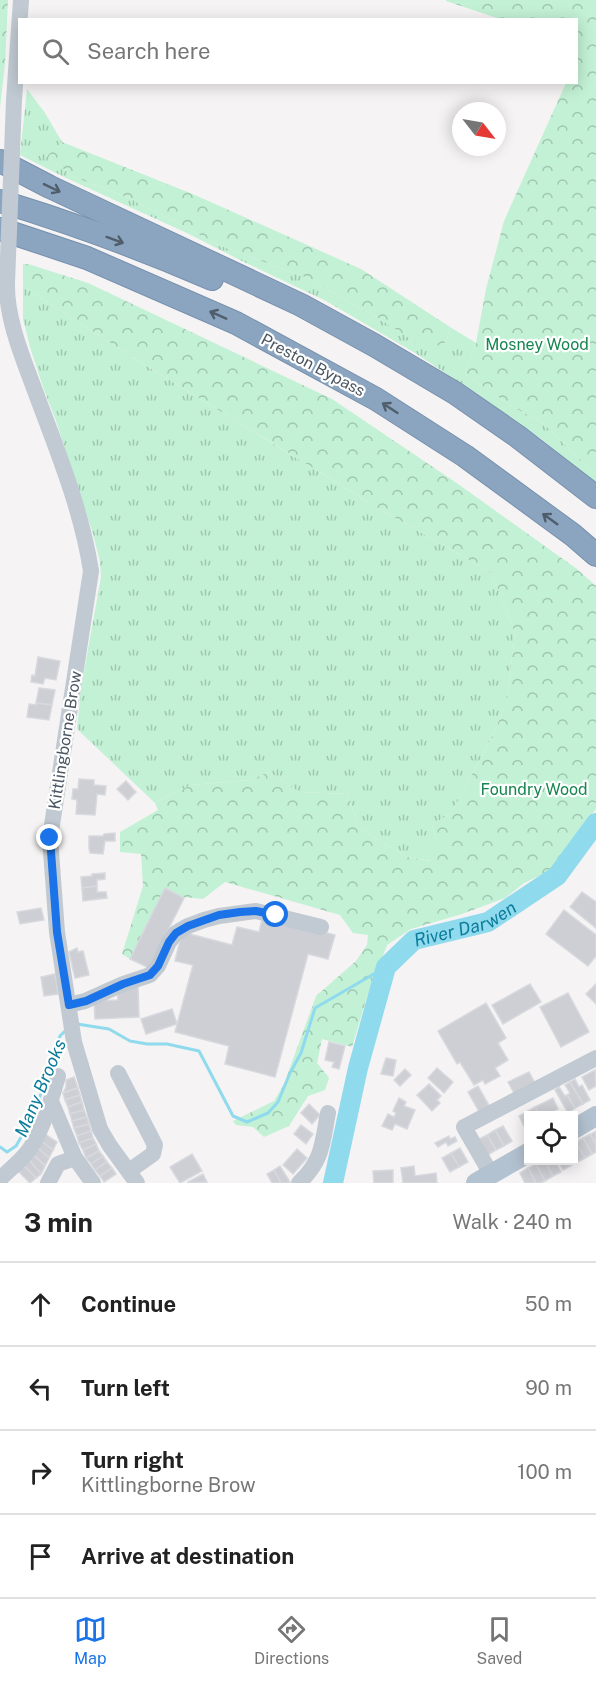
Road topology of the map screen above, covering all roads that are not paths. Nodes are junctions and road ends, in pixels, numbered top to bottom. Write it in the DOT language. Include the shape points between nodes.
graph roads {
  1 [pos="21,0"];
  2 [pos="20,18"];
  3 [pos="18,50"];
  4 [pos="0,160"];
  5 [pos="0,201"];
  6 [pos="0,229"];
  7 [pos="5,290"];
  8 [pos="596,496"];
  9 [pos="596,513"];
  10 [pos="596,555"];
  11 [pos="321,927"];
  12 [pos="69,1005"];
  13 [pos="596,1058"];
  14 [pos="118,1073"];
  15 [pos="58,1077"];
  16 [pos="51,1101"];
  17 [pos="328,1113"];
  18 [pos="596,1116"];
  19 [pos="578,1126"];
  20 [pos="524,1156"];
  21 [pos="75,1158"];
  22 [pos="133,1177"];
  23 [pos="0,1179"];
  24 [pos="483,1179"];
  25 [pos="48,1183"];
  26 [pos="93,1183"];
  27 [pos="298,1183"];
  1 -- 2 [label="street, Kittlingborne Brow, bridge"];
  3 -- 7 [label="street, Kittlingborne Brow, bridge"];
  4 -- 8 [label="highway, one-way" via="302,305 374,345 455,393"];
  5 -- 9 [label="highway, one-way" via="165,258 301,318 467,418"];
  10 -- 6 [label="highway, Preston Bypass, one-way" via="465,456 376,399 236,323 87,258"];
  7 -- 12 [label="street, Kittlingborne Brow" via="16,339 78,513 91,571 50,838 57,932"];
  11 -- 12 [label="street" via="256,911 219,915 176,933 150,975"];
  12 -- 22 [label="street, Kittlingborne Brow" via="74,1042 100,1129"];
  13 -- 24 [label="street" via="464,1127"];
  14 -- 22 [label="street" via="155,1145 153,1154"];
  15 -- 16 [label="street"];
  16 -- 21 [label="street"];
  16 -- 23 [label="street" via="25,1155"];
  17 -- 27 [label="street" via="319,1157"];
  18 -- 19 [label="main road"];
  20 -- 24 [label="main road"];
  21 -- 25 [label="street" via="58,1164"];
  21 -- 26 [label="street"];
}
